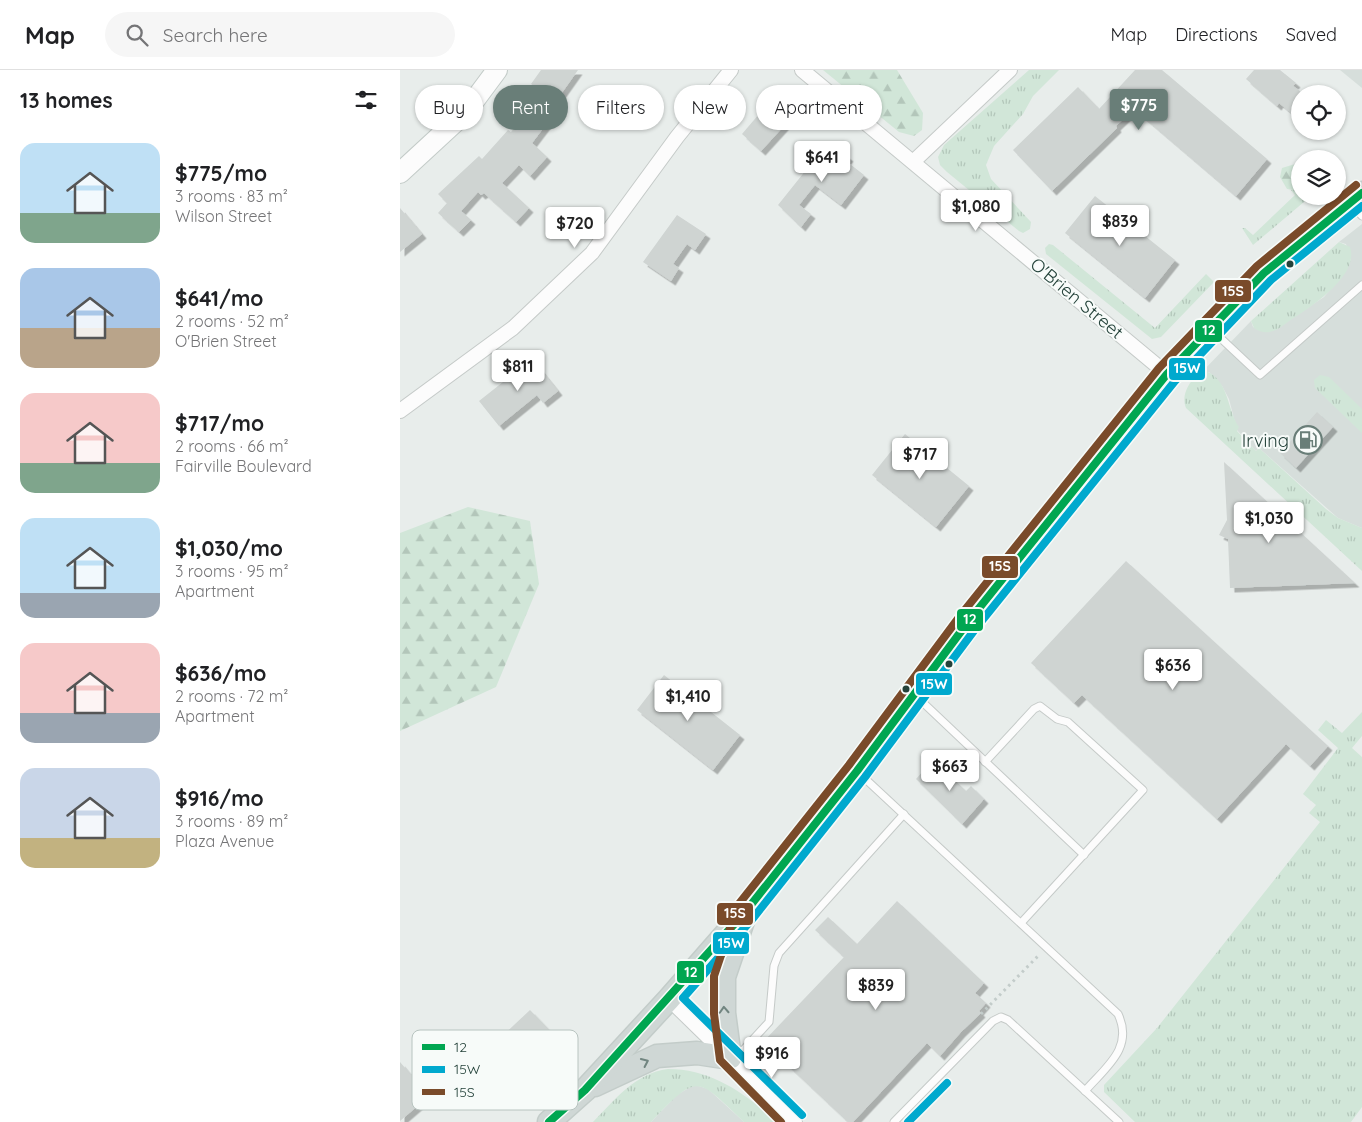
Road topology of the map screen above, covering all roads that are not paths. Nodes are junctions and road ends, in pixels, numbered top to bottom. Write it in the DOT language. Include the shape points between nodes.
graph roads {
  1 [pos="497,70"];
  2 [pos="731,70"];
  3 [pos="802,70"];
  4 [pos="1010,70"];
  5 [pos="914,161"];
  6 [pos="400,173"];
  7 [pos="1358,203"];
  8 [pos="1362,285"];
  9 [pos="1209,328"];
  10 [pos="1167,374"];
  11 [pos="400,411"];
  12 [pos="914,694"];
  13 [pos="985,762"];
  14 [pos="857,771"];
  15 [pos="904,814"];
  16 [pos="1084,854"];
  17 [pos="746,911"];
  18 [pos="1021,923"];
  19 [pos="669,999"];
  20 [pos="732,1060"];
  21 [pos="585,1090"];
  22 [pos="1085,1091"];
  23 [pos="578,1096"];
  24 [pos="562,1110"];
  25 [pos="549,1122"];
  26 [pos="795,1122"];
  27 [pos="894,1122"];
  28 [pos="1119,1122"];
  1 -- 6 [label="main road" via="465,113"];
  2 -- 11 [label="street" via="677,137 592,254 513,328"];
  3 -- 5 [label="street, O'Brien Street"];
  4 -- 5 [label="street"];
  5 -- 10 [label="street, O'Brien Street"];
  7 -- 9 [label="main road" via="1278,260"];
  8 -- 9 [label="lane" via="1260,375"];
  9 -- 10 [label="main road"];
  10 -- 12 [label="main road"];
  12 -- 13 [label="lane"];
  12 -- 14 [label="main road"];
  13 -- 16 [label="lane"];
  13 -- 16 [label="lane" via="1040,706 1057,719 1068,722 1143,790"];
  14 -- 15 [label="lane"];
  14 -- 17 [label="main road"];
  15 -- 18 [label="lane"];
  15 -- 20 [label="lane" via="779,953 774,966 769,1022"];
  16 -- 18 [label="lane"];
  17 -- 19 [label="main road"];
  20 -- 17 [label="main road, one-way" via="724,1013 724,977"];
  18 -- 22 [label="lane" via="1112,1008 1122,1026 1124,1039 1119,1052"];
  19 -- 20 [label="street"];
  19 -- 21 [label="main road"];
  21 -- 20 [label="main road, one-way" via="657,1056 697,1052"];
  20 -- 26 [label="street"];
  21 -- 23 [label="main road"];
  22 -- 27 [label="lane" via="1001,1017 993,1021"];
  22 -- 28 [label="lane"];
  24 -- 25 [label="main road"];
}
